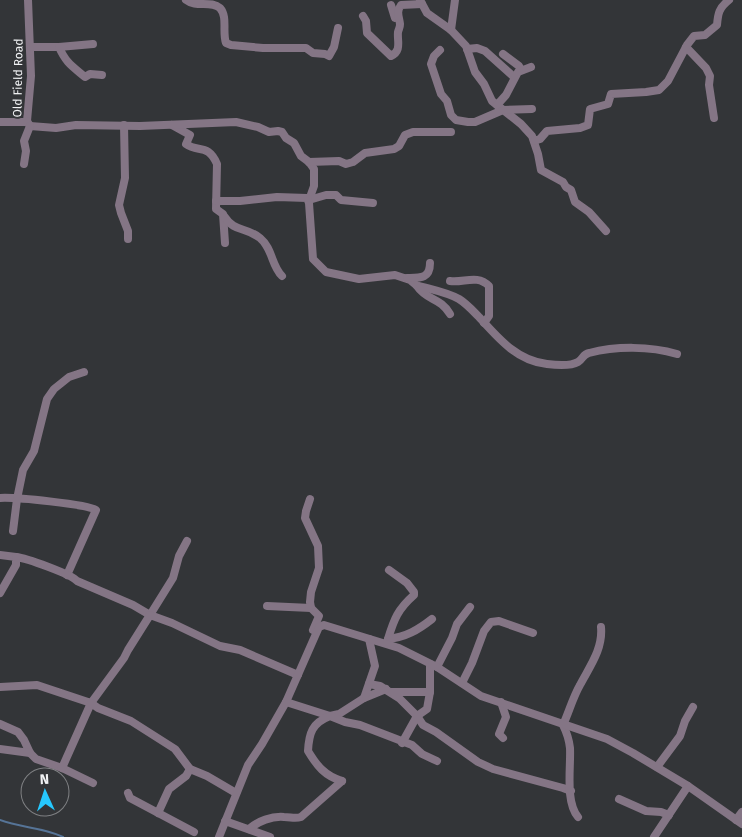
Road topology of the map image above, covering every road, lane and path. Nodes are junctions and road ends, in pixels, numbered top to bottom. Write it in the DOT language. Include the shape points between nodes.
graph roads {
  1 [pos="28,0"];
  2 [pos="186,0"];
  3 [pos="455,0"];
  4 [pos="729,0"];
  5 [pos="421,2"];
  6 [pos="390,5"];
  7 [pos="363,16"];
  8 [pos="400,25"];
  9 [pos="338,28"];
  10 [pos="451,30"];
  11 [pos="93,44"];
  12 [pos="31,47"];
  13 [pos="59,47"];
  14 [pos="686,48"];
  15 [pos="467,49"];
  16 [pos="440,50"];
  17 [pos="503,54"];
  18 [pos="399,56"];
  19 [pos="531,67"];
  20 [pos="521,70"];
  21 [pos="102,75"];
  22 [pos="514,77"];
  23 [pos="500,107"];
  24 [pos="532,109"];
  25 [pos="714,118"];
  26 [pos="0,122"];
  27 [pos="29,123"];
  28 [pos="124,125"];
  29 [pos="172,125"];
  30 [pos="451,132"];
  31 [pos="534,142"];
  32 [pos="309,162"];
  33 [pos="24,164"];
  34 [pos="308,200"];
  35 [pos="216,201"];
  36 [pos="373,203"];
  37 [pos="222,214"];
  38 [pos="606,231"];
  39 [pos="128,239"];
  40 [pos="225,243"];
  41 [pos="430,263"];
  42 [pos="282,276"];
  43 [pos="403,278"];
  44 [pos="450,281"];
  45 [pos="416,285"];
  46 [pos="450,314"];
  47 [pos="484,323"];
  48 [pos="677,354"];
  49 [pos="84,372"];
  50 [pos="0,498"];
  51 [pos="17,499"];
  52 [pos="310,499"];
  53 [pos="13,531"];
  54 [pos="187,541"];
  55 [pos="0,555"];
  56 [pos="16,557"];
  57 [pos="389,570"];
  58 [pos="67,575"];
  59 [pos="0,593"];
  60 [pos="267,606"];
  61 [pos="470,607"];
  62 [pos="311,608"];
  63 [pos="150,615"];
  64 [pos="432,619"];
  65 [pos="601,626"];
  66 [pos="533,633"];
  67 [pos="369,639"];
  68 [pos="387,641"];
  69 [pos="434,665"];
  70 [pos="296,674"];
  71 [pos="462,683"];
  72 [pos="369,684"];
  73 [pos="1,688"];
  74 [pos="388,691"];
  75 [pos="430,692"];
  76 [pos="364,698"];
  77 [pos="286,702"];
  78 [pos="501,702"];
  79 [pos="91,703"];
  80 [pos="693,707"];
  81 [pos="330,716"];
  82 [pos="417,716"];
  83 [pos="0,724"];
  84 [pos="563,725"];
  85 [pos="503,738"];
  86 [pos="402,743"];
  87 [pos="0,749"];
  88 [pos="30,753"];
  89 [pos="437,761"];
  90 [pos="59,767"];
  91 [pos="62,767"];
  92 [pos="657,767"];
  93 [pos="190,769"];
  94 [pos="70,772"];
  95 [pos="93,783"];
  96 [pos="688,786"];
  97 [pos="571,791"];
  98 [pos="128,793"];
  99 [pos="236,793"];
  100 [pos="619,799"];
  101 [pos="742,812"];
  102 [pos="158,813"];
  103 [pos="669,815"];
  104 [pos="578,817"];
  105 [pos="225,821"];
  106 [pos="739,822"];
  107 [pos="249,828"];
  108 [pos="194,832"];
  109 [pos="219,837"];
  110 [pos="270,837"];
  111 [pos="654,837"];
  1 -- 12 [label="street, Old Field Road"];
  2 -- 9 [label="street" via="191,4 220,8 224,14 224,38 231,45 306,48 329,56"];
  3 -- 10 [label="street"];
  4 -- 14 [label="street" via="718,12 717,25 705,35 694,36"];
  5 -- 8 [label="street" via="401,5 398,10"];
  5 -- 10 [label="street" via="427,13"];
  6 -- 8 [label="street"];
  7 -- 8 [label="street" via="368,34 390,56 399,46"];
  8 -- 18 [label="street" via="404,42"];
  10 -- 15 [label="street"];
  11 -- 13 [label="street"];
  12 -- 13 [label="street"];
  12 -- 27 [label="street, Old Field Road"];
  13 -- 21 [label="street" via="70,66 85,77"];
  14 -- 25 [label="street" via="710,76"];
  14 -- 31 [label="street" via="668,81 659,90 611,94 608,104 590,109 588,125 547,131"];
  15 -- 22 [label="street" via="485,51"];
  15 -- 23 [label="street" via="475,72 492,101"];
  16 -- 23 [label="street" via="431,64 441,94 456,120 475,122"];
  17 -- 20 [label="street"];
  19 -- 20 [label="street"];
  20 -- 22 [label="street"];
  22 -- 23 [label="street"];
  23 -- 24 [label="street"];
  23 -- 31 [label="street" via="521,124"];
  26 -- 27 [label="street"];
  27 -- 28 [label="street" via="56,128"];
  27 -- 33 [label="street, Old Field Road" via="24,140"];
  28 -- 29 [label="street"];
  28 -- 39 [label="street" via="125,178 119,205"];
  29 -- 32 [label="street" via="236,122 269,132 282,132"];
  29 -- 35 [label="street" via="190,135 186,144 207,151 215,159"];
  30 -- 32 [label="street" via="405,134 394,149 365,153 346,164 339,161"];
  31 -- 38 [label="street" via="541,170 563,182 571,190 575,202"];
  32 -- 34 [label="street" via="315,178"];
  34 -- 35 [label="street" via="276,197"];
  34 -- 36 [label="street" via="336,195 341,200"];
  34 -- 43 [label="street" via="313,260 326,272 358,279 394,275"];
  35 -- 37 [label="street" via="216,209"];
  37 -- 40 [label="street"];
  37 -- 42 [label="street" via="234,227 251,231 260,238 270,250"];
  41 -- 43 [label="street" via="426,276"];
  43 -- 45 [label="street"];
  44 -- 47 [label="street" via="476,279 489,286 489,316"];
  45 -- 46 [label="street" via="428,298 444,304"];
  45 -- 47 [label="street" via="459,299"];
  47 -- 48 [label="street" via="520,356 547,364 573,363 584,354 609,349 632,348"];
  49 -- 51 [label="street" via="69,377 47,399"];
  50 -- 51 [label="street"];
  51 -- 53 [label="street"];
  51 -- 58 [label="street" via="96,510"];
  52 -- 62 [label="street" via="305,518 318,546 319,568 310,596"];
  54 -- 63 [label="street" via="173,578"];
  55 -- 56 [label="street"];
  56 -- 58 [label="street"];
  56 -- 59 [label="street" via="16,565"];
  57 -- 68 [label="street" via="407,583 414,595 398,611"];
  58 -- 63 [label="street"];
  60 -- 62 [label="street"];
  61 -- 69 [label="street" via="456,624 452,638"];
  62 -- 70 [label="street" via="319,616"];
  63 -- 70 [label="street" via="220,646 240,650"];
  63 -- 79 [label="street"];
  64 -- 68 [label="street" via="417,630"];
  65 -- 84 [label="street" via="599,649"];
  66 -- 71 [label="street" via="499,621 491,622"];
  67 -- 68 [label="street"];
  67 -- 70 [label="street" via="322,625"];
  67 -- 72 [label="street" via="375,661"];
  68 -- 69 [label="street"];
  69 -- 71 [label="street"];
  69 -- 75 [label="street"];
  70 -- 77 [label="street"];
  71 -- 78 [label="street" via="481,696"];
  72 -- 74 [label="street"];
  72 -- 76 [label="street"];
  73 -- 79 [label="street" via="37,685"];
  74 -- 75 [label="street"];
  74 -- 76 [label="street"];
  74 -- 82 [label="street"];
  75 -- 82 [label="street" via="427,709"];
  76 -- 81 [label="street"];
  77 -- 81 [label="street"];
  77 -- 99 [label="street" via="248,765"];
  78 -- 84 [label="street"];
  78 -- 85 [label="street" via="506,717 499,734"];
  79 -- 91 [label="street"];
  79 -- 93 [label="street" via="124,718 175,749"];
  80 -- 92 [label="street" via="680,736"];
  81 -- 86 [label="street"];
  81 -- 107 [label="street" via="311,731 308,751 322,771 342,781 301,816 269,818"];
  82 -- 86 [label="street"];
  82 -- 97 [label="street" via="423,726 486,767"];
  83 -- 88 [label="street" via="18,732"];
  84 -- 92 [label="street" via="607,739"];
  84 -- 97 [label="street" via="570,748"];
  86 -- 89 [label="street"];
  87 -- 88 [label="street"];
  88 -- 90 [label="street" via="36,759"];
  92 -- 96 [label="street"];
  93 -- 99 [label="street"];
  93 -- 102 [label="street" via="186,776 169,788"];
  94 -- 95 [label="street"];
  96 -- 103 [label="street"];
  96 -- 106 [label="street"];
  97 -- 104 [label="street" via="572,808"];
  98 -- 102 [label="street" via="130,798"];
  99 -- 105 [label="street"];
  100 -- 103 [label="street" via="646,811"];
  101 -- 106 [label="street"];
  102 -- 108 [label="street"];
  103 -- 111 [label="street"];
  105 -- 107 [label="street"];
  105 -- 109 [label="street"];
  107 -- 110 [label="street"];
}
